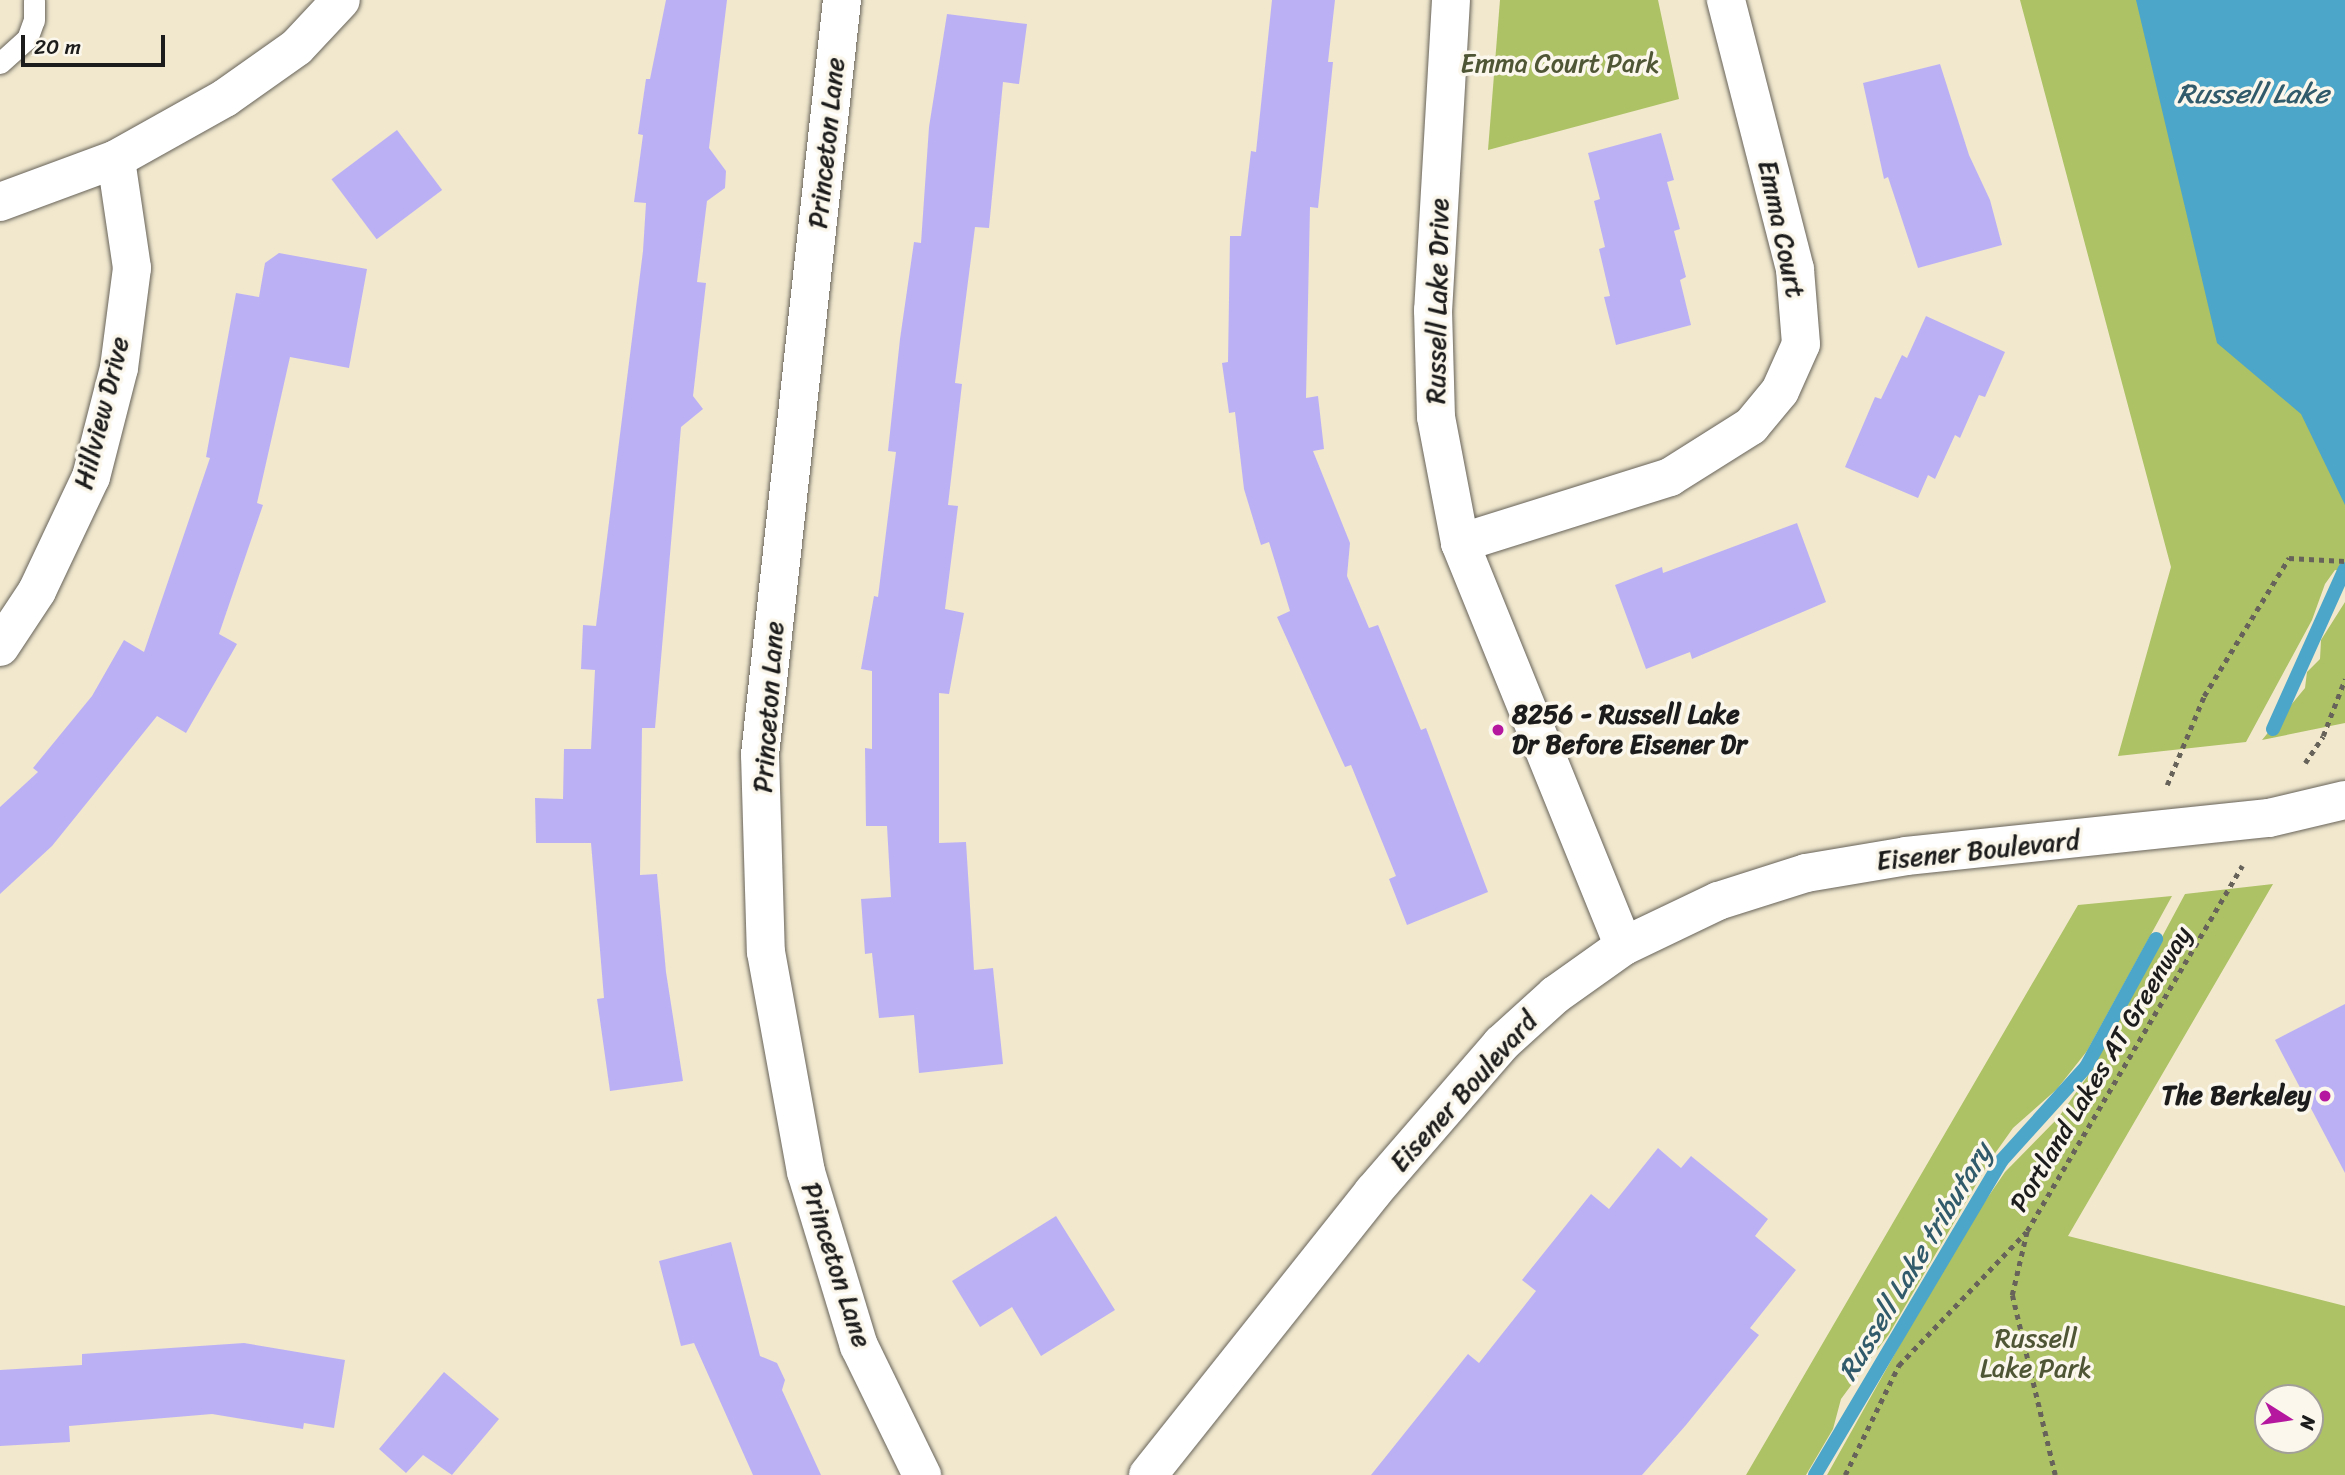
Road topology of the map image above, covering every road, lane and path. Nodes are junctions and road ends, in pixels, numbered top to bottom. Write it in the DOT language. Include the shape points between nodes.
graph roads {
  1 [pos="34,0"];
  2 [pos="341,0"];
  3 [pos="842,0"];
  4 [pos="1451,0"];
  5 [pos="1726,0"];
  6 [pos="0,64"];
  7 [pos="116,159"];
  8 [pos="0,202"];
  9 [pos="1460,543"];
  10 [pos="2345,561"];
  11 [pos="0,647"];
  12 [pos="2345,680"];
  13 [pos="2345,800"];
  14 [pos="2269,818"];
  15 [pos="2146,834"];
  16 [pos="1624,946"];
  17 [pos="2027,1231"];
  18 [pos="922,1475"];
  19 [pos="1148,1475"];
  20 [pos="1845,1475"];
  21 [pos="2055,1475"];
  1 -- 6 [label="lane" via="34,20 27,39"];
  2 -- 7 [label="street" via="297,47 225,98"];
  3 -- 18 [label="street, Princeton Lane" via="760,755 766,952 806,1172 859,1346"];
  4 -- 9 [label="street, Russell Lake Drive" via="1433,310 1436,417"];
  5 -- 9 [label="street, Emma Court" via="1795,269 1801,344 1780,391 1751,426 1670,477"];
  7 -- 8 [label="street"];
  7 -- 11 [label="street, Hillview Drive" via="132,268 120,368 91,477 37,591"];
  9 -- 16 [label="street, Russell Lake Drive"];
  10 -- 15 [label="path" via="2289,558 2203,696"];
  12 -- 14 [label="path, Portland Lakes AT Greenway" via="2323,736"];
  13 -- 14 [label="street, Eisener Boulevard"];
  14 -- 15 [label="street, Eisener Boulevard"];
  14 -- 17 [label="path, Portland Lakes AT Greenway"];
  15 -- 16 [label="street, Eisener Boulevard" via="1906,856 1806,873 1718,901"];
  16 -- 19 [label="street, Eisener Boulevard" via="1555,995 1501,1044 1373,1192"];
  17 -- 20 [label="path" via="1899,1365"];
  17 -- 21 [label="path, Portland Lakes AT Greenway" via="2012,1295"];
}
